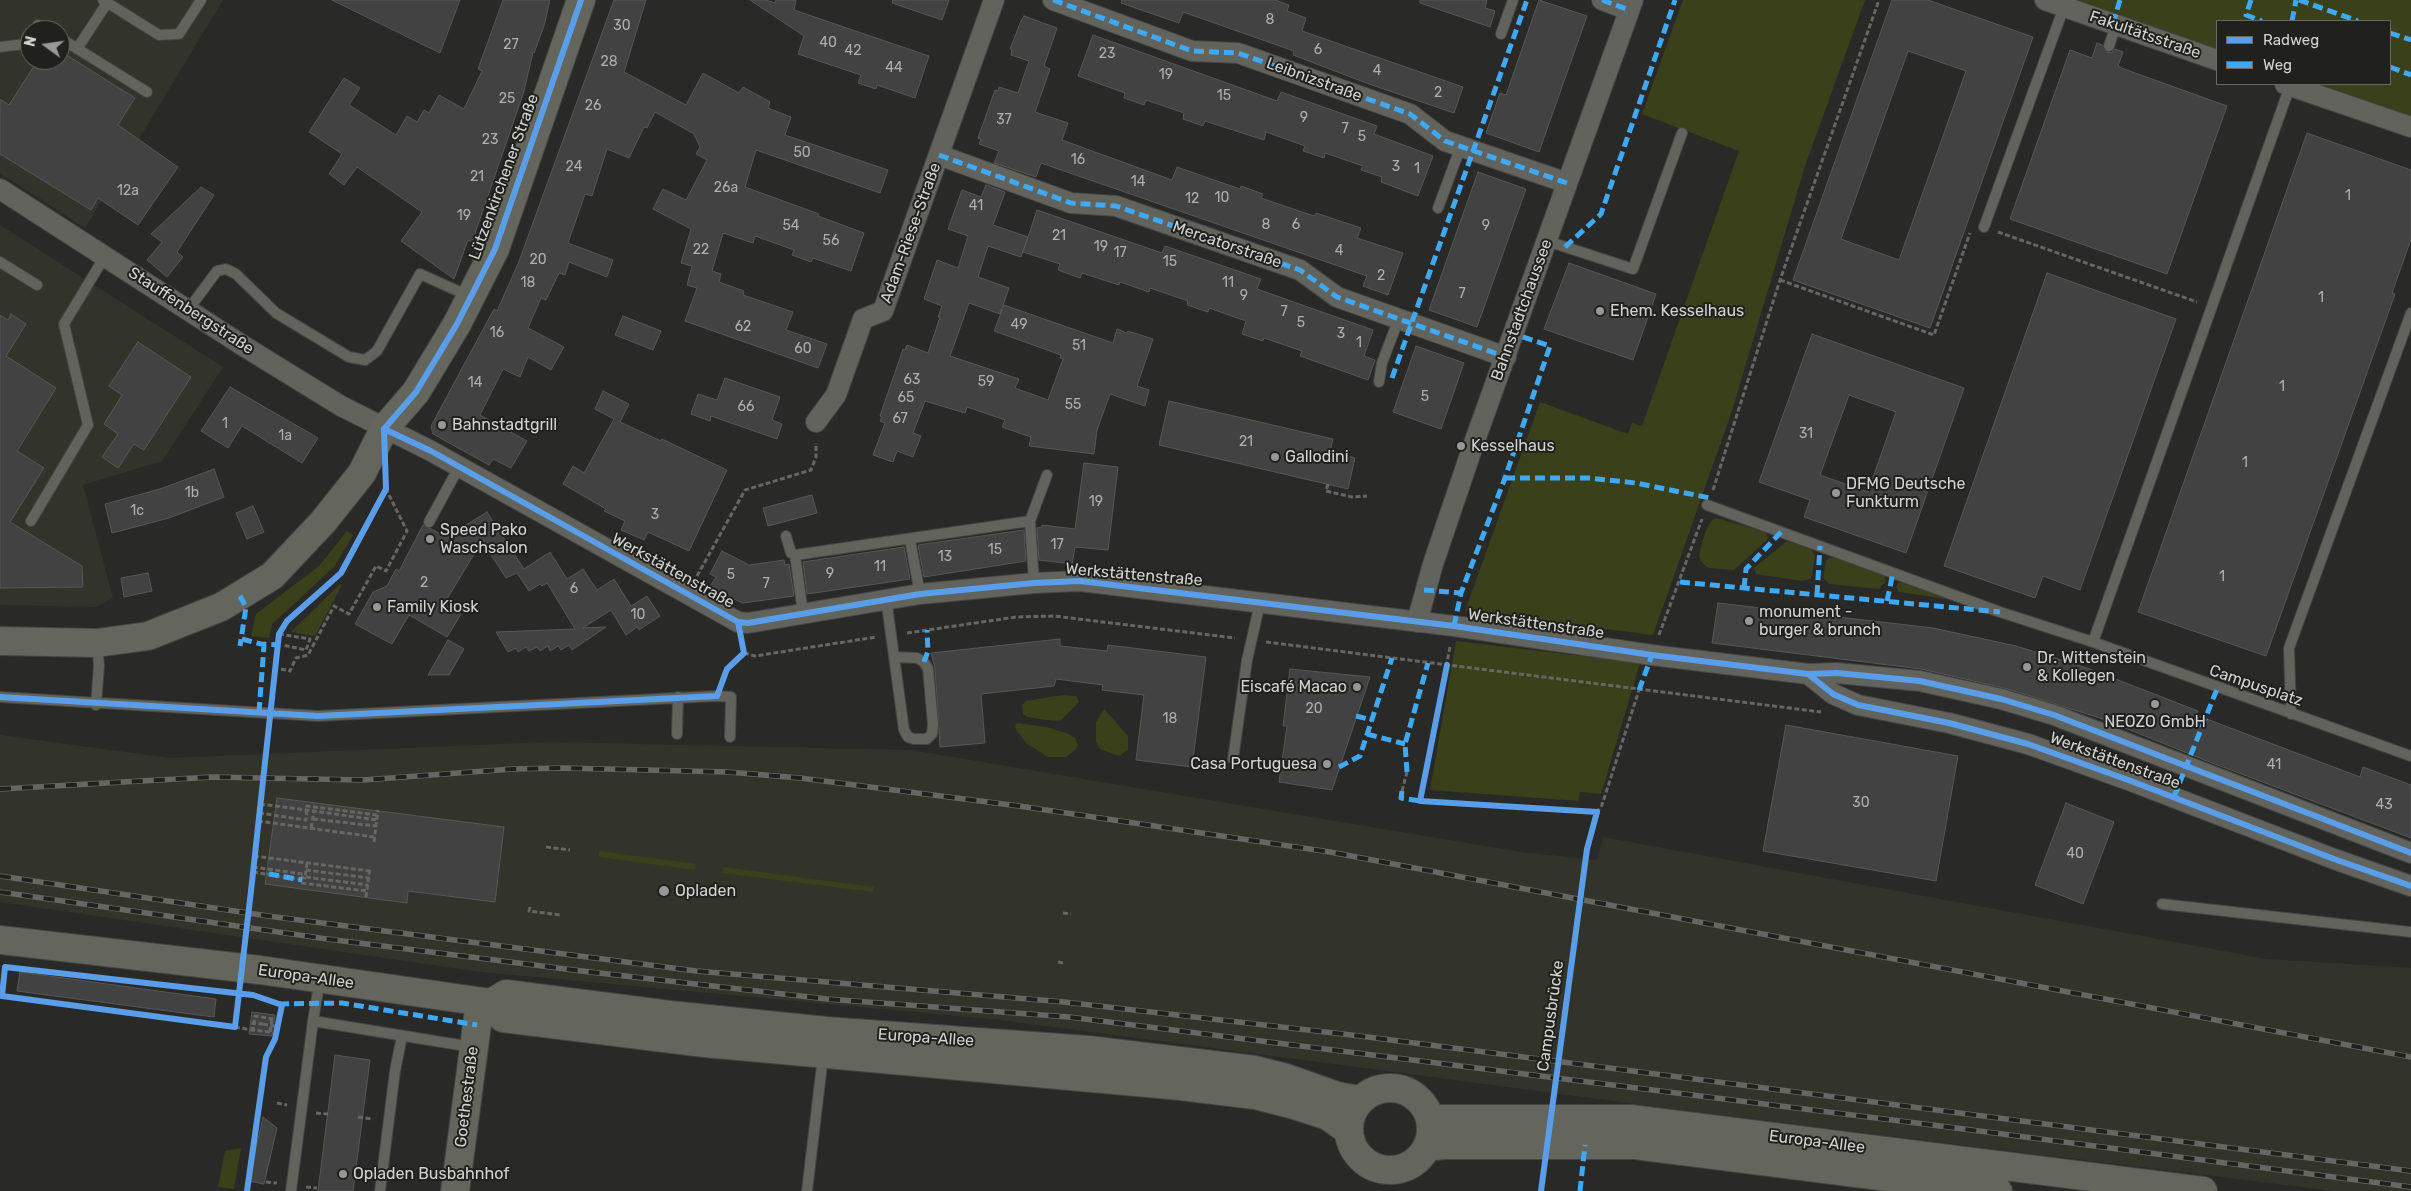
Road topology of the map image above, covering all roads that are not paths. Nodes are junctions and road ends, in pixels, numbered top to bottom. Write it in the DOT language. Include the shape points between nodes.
graph roads {
  1 [pos="201,0"];
  2 [pos="581,0"];
  3 [pos="994,0"];
  4 [pos="1054,0"];
  5 [pos="1513,0"];
  6 [pos="1602,0"];
  7 [pos="2045,0"];
  8 [pos="105,1"];
  9 [pos="1631,5"];
  10 [pos="2064,7"];
  11 [pos="2116,25"];
  12 [pos="1501,34"];
  13 [pos="70,44"];
  14 [pos="20,45"];
  15 [pos="2109,46"];
  16 [pos="0,47"];
  17 [pos="77,49"];
  18 [pos="2216,60"];
  19 [pos="2288,85"];
  20 [pos="147,92"];
  21 [pos="2411,128"];
  22 [pos="1682,133"];
  23 [pos="1461,146"];
  24 [pos="939,155"];
  25 [pos="1567,184"];
  26 [pos="0,189"];
  27 [pos="1438,208"];
  28 [pos="1984,228"];
  29 [pos="1547,241"];
  30 [pos="105,256"];
  31 [pos="0,262"];
  32 [pos="37,285"];
  33 [pos="471,297"];
  34 [pos="188,310"];
  35 [pos="2411,313"];
  36 [pos="1398,318"];
  37 [pos="1506,357"];
  38 [pos="1378,382"];
  39 [pos="816,422"];
  40 [pos="384,429"];
  41 [pos="459,466"];
  42 [pos="1047,475"];
  43 [pos="1707,505"];
  44 [pos="31,521"];
  45 [pos="1030,521"];
  46 [pos="429,522"];
  47 [pos="786,536"];
  48 [pos="910,540"];
  49 [pos="795,555"];
  50 [pos="1034,583"];
  51 [pos="920,594"];
  52 [pos="886,598"];
  53 [pos="1260,602"];
  54 [pos="803,613"];
  55 [pos="1417,622"];
  56 [pos="0,641"];
  57 [pos="2092,642"];
  58 [pos="97,643"];
  59 [pos="895,657"];
  60 [pos="1808,674"];
  61 [pos="0,697"];
  62 [pos="678,697"];
  63 [pos="96,705"];
  64 [pos="2292,714"];
  65 [pos="677,734"];
  66 [pos="730,737"];
  67 [pos="2411,756"];
  68 [pos="1233,759"];
  69 [pos="2411,853"];
  70 [pos="2411,886"];
  71 [pos="2162,904"];
  72 [pos="2411,932"];
  73 [pos="0,940"];
  74 [pos="321,978"];
  75 [pos="486,1003"];
  76 [pos="313,1021"];
  77 [pos="402,1036"];
  78 [pos="825,1042"];
  79 [pos="473,1047"];
  80 [pos="1360,1100"];
  81 [pos="1430,1118"];
  82 [pos="1349,1131"];
  83 [pos="1427,1147"];
  84 [pos="1382,1181"];
  85 [pos="292,1191"];
  86 [pos="380,1191"];
  87 [pos="455,1191"];
  88 [pos="806,1191"];
  89 [pos="1998,1191"];
  90 [pos="2204,1191"];
  1 -- 8 [label="lane" via="179,34 159,35"];
  2 -- 33 [label="main road, Lützenkirchener Straße" via="495,249"];
  3 -- 24 [label="street, Adam-Riese-Straße"];
  4 -- 23 [label="street, Leibnizstraße" via="1192,51 1238,53 1410,114 1445,141"];
  5 -- 12 [label="lane"];
  6 -- 9 [label="street"];
  7 -- 10 [label="street, Fakultätsstraße"];
  8 -- 17 [label="lane"];
  9 -- 25 [label="street, Bahnstadtchaussee"];
  10 -- 11 [label="street, Fakultätsstraße"];
  10 -- 28 [label="lane"];
  11 -- 15 [label="lane"];
  11 -- 18 [label="street, Fakultätsstraße"];
  13 -- 17 [label="lane"];
  14 -- 16 [label="lane"];
  17 -- 20 [label="lane"];
  19 -- 21 [label="street"];
  19 -- 57 [label="lane"];
  22 -- 29 [label="lane" via="1633,269"];
  23 -- 25 [label="street, Leibnizstraße"];
  23 -- 27 [label="lane"];
  24 -- 36 [label="street, Mercatorstraße" via="1071,204 1116,206 1300,270 1337,296"];
  24 -- 39 [label="street, Adam-Riese-Straße" via="883,311 863,319 836,395"];
  25 -- 29 [label="street, Bahnstadtchaussee"];
  26 -- 30 [label="street, Stauffenbergstraße"];
  29 -- 37 [label="street, Bahnstadtchaussee"];
  30 -- 34 [label="street, Stauffenbergstraße"];
  30 -- 44 [label="lane" via="64,324 88,425"];
  31 -- 32 [label="lane"];
  33 -- 34 [label="lane" via="420,274 377,351 365,360 349,357 276,313 236,274 226,269 217,271"];
  33 -- 40 [label="main road, Lützenkirchener Straße" via="416,392"];
  34 -- 40 [label="street, Stauffenbergstraße" via="341,406"];
  35 -- 64 [label="lane" via="2289,648"];
  36 -- 37 [label="street, Mercatorstraße"];
  36 -- 38 [label="lane"];
  37 -- 55 [label="street, Bahnstadtchaussee" via="1432,564"];
  40 -- 41 [label="street, Werkstättenstraße"];
  40 -- 58 [label="main road, Lützenkirchener Straße" via="362,473 323,522 272,576 201,616 148,636"];
  41 -- 46 [label="lane"];
  41 -- 54 [label="street, Werkstättenstraße" via="738,622"];
  42 -- 45 [label="lane"];
  43 -- 57 [label="lane, Campusplatz" via="2000,612"];
  45 -- 48 [label="lane"];
  45 -- 50 [label="lane"];
  47 -- 49 [label="lane" via="791,553"];
  48 -- 49 [label="lane"];
  48 -- 51 [label="lane"];
  49 -- 54 [label="lane"];
  50 -- 51 [label="street, Werkstättenstraße"];
  50 -- 53 [label="street, Werkstättenstraße" via="1080,581"];
  51 -- 52 [label="street, Werkstättenstraße"];
  52 -- 54 [label="street, Werkstättenstraße"];
  52 -- 59 [label="lane"];
  53 -- 55 [label="street, Werkstättenstraße"];
  53 -- 68 [label="lane" via="1247,660"];
  55 -- 60 [label="street, Werkstättenstraße"];
  56 -- 58 [label="main road, Lützenkirchener Straße"];
  57 -- 64 [label="lane, Campusplatz"];
  58 -- 63 [label="lane"];
  59 -- 59 [label="lane" via="904,730 908,737 922,741 932,734 933,724 928,669 917,658"];
  60 -- 69 [label="street, Werkstättenstraße" via="1837,673 1920,681 2036,710 2108,734"];
  60 -- 70 [label="street, Werkstättenstraße" via="1833,694 1858,705 1948,723 2028,744"];
  61 -- 63 [label="lane"];
  62 -- 63 [label="lane" via="318,716"];
  62 -- 65 [label="lane"];
  62 -- 66 [label="lane" via="731,697"];
  64 -- 67 [label="lane, Campusplatz"];
  71 -- 72 [label="lane"];
  73 -- 74 [label="main road, Europa-Allee"];
  74 -- 75 [label="main road, Europa-Allee"];
  74 -- 76 [label="lane"];
  75 -- 78 [label="main road, Europa-Allee" via="506,994 670,1015"];
  75 -- 79 [label="main road, Goethestraße"];
  76 -- 77 [label="lane"];
  76 -- 85 [label="lane"];
  77 -- 79 [label="lane"];
  77 -- 86 [label="lane"];
  78 -- 80 [label="main road, Europa-Allee" via="1088,1050 1255,1070"];
  78 -- 82 [label="main road, Europa-Allee" via="1255,1096 1328,1116"];
  78 -- 88 [label="lane"];
  79 -- 87 [label="main road, Goethestraße"];
  80 -- 81 [label="main road" via="1381,1089 1404,1090 1423,1104"];
  80 -- 82 [label="main road" via="1353,1110"];
  81 -- 83 [label="main road" via="1431,1136"];
  81 -- 90 [label="main road, Europa-Allee" via="1631,1119 2067,1178"];
  82 -- 84 [label="main road" via="1360,1158"];
  83 -- 84 [label="main road" via="1420,1158"];
  83 -- 89 [label="main road, Europa-Allee" via="1635,1145"];
}
